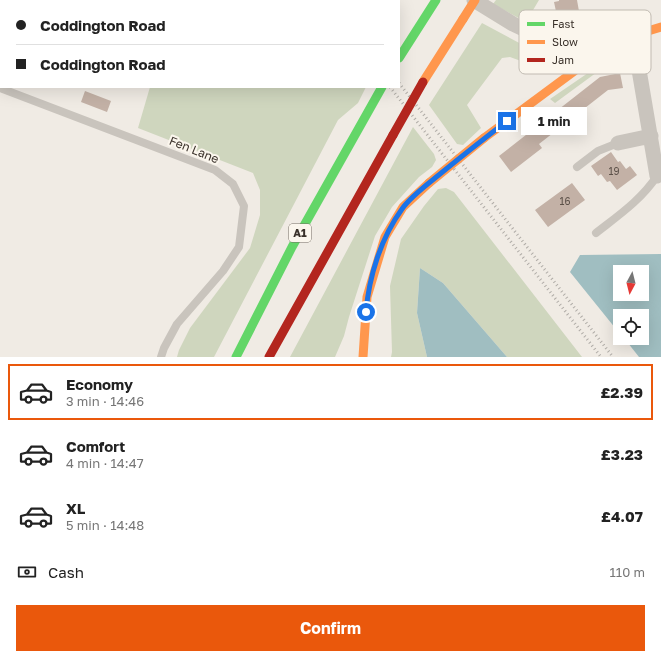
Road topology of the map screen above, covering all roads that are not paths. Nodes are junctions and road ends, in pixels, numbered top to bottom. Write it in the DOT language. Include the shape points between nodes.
graph roads {
  1 [pos="436,0"];
  2 [pos="475,0"];
  3 [pos="661,26"];
  4 [pos="519,27"];
  5 [pos="651,29"];
  6 [pos="400,57"];
  7 [pos="570,74"];
  8 [pos="640,74"];
  9 [pos="0,88"];
  10 [pos="381,88"];
  11 [pos="651,136"];
  12 [pos="618,143"];
  13 [pos="577,168"];
  14 [pos="659,179"];
  15 [pos="596,233"];
  16 [pos="161,357"];
  17 [pos="236,357"];
  18 [pos="269,357"];
  19 [pos="363,357"];
  1 -- 6 [label="main road"];
  2 -- 4 [label="street"];
  2 -- 18 [label="main road, bridge" via="392,135"];
  3 -- 5 [label="main road"];
  7 -- 19 [label="main road, bridge" via="484,138 402,208 385,237 367,296"];
  8 -- 11 [label="street"];
  9 -- 16 [label="lane, Fen Lane" via="215,170 233,184 244,206 239,247 223,271 178,324"];
  10 -- 17 [label="main road, A1" via="292,247"];
  11 -- 12 [label="street"];
  11 -- 14 [label="street"];
  12 -- 13 [label="lane" via="598,151"];
  14 -- 15 [label="lane" via="622,214"];
}
